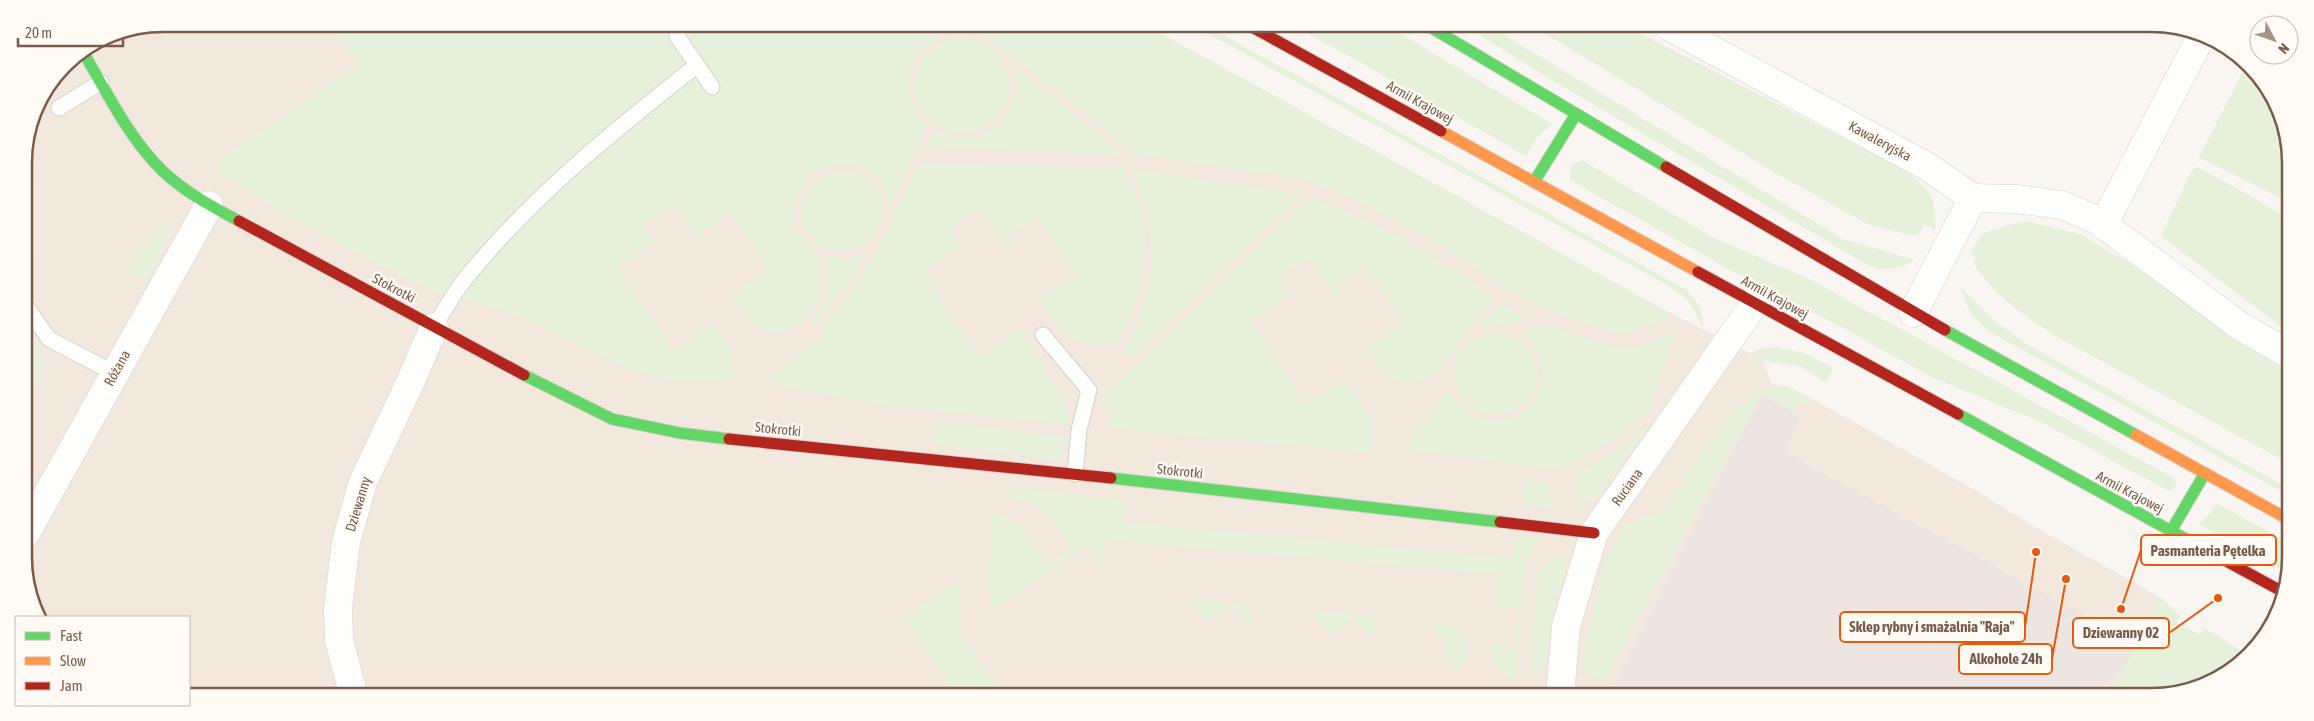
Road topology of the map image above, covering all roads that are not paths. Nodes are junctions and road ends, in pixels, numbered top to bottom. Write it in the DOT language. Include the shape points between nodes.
graph roads {
  1 [pos="1261,32"];
  2 [pos="1438,32"];
  3 [pos="1679,32"];
  4 [pos="677,36"];
  5 [pos="2199,41"];
  6 [pos="87,58"];
  7 [pos="696,66"];
  8 [pos="101,82"];
  9 [pos="712,87"];
  10 [pos="59,108"];
  11 [pos="1576,114"];
  12 [pos="1534,182"];
  13 [pos="1973,198"];
  14 [pos="209,204"];
  15 [pos="2103,225"];
  16 [pos="1755,303"];
  17 [pos="1913,313"];
  18 [pos="33,315"];
  19 [pos="434,327"];
  20 [pos="1043,336"];
  21 [pos="2282,350"];
  22 [pos="114,373"];
  23 [pos="2205,473"];
  24 [pos="1074,474"];
  25 [pos="2282,516"];
  26 [pos="32,522"];
  27 [pos="2172,531"];
  28 [pos="1594,533"];
  29 [pos="2277,589"];
  30 [pos="352,688"];
  31 [pos="1561,688"];
  1 -- 12 [label="main road, Armii Krajowej"];
  2 -- 11 [label="main road"];
  3 -- 13 [label="street, Kawaleryjska" via="1928,167"];
  4 -- 7 [label="lane"];
  5 -- 15 [label="street"];
  6 -- 8 [label="main road, Stokrotki"];
  7 -- 9 [label="lane"];
  7 -- 19 [label="lane" via="614,130 516,222 468,274"];
  8 -- 10 [label="lane"];
  8 -- 14 [label="main road, Stokrotki" via="155,163"];
  11 -- 12 [label="main road"];
  11 -- 17 [label="main road"];
  12 -- 16 [label="main road, Armii Krajowej"];
  13 -- 15 [label="street" via="2062,205"];
  13 -- 17 [label="street"];
  14 -- 19 [label="main road, Stokrotki"];
  14 -- 22 [label="street, Różana"];
  15 -- 21 [label="street" via="2240,326"];
  16 -- 27 [label="main road, Armii Krajowej"];
  16 -- 28 [label="street, Ruciana"];
  17 -- 23 [label="main road"];
  18 -- 22 [label="lane" via="50,339"];
  19 -- 24 [label="main road, Stokrotki" via="612,419 689,434"];
  19 -- 30 [label="street, Dziewanny" via="363,482 346,542 338,608 339,640"];
  20 -- 24 [label="lane" via="1089,390 1079,430"];
  22 -- 26 [label="street, Różana"];
  23 -- 25 [label="main road"];
  23 -- 27 [label="main road"];
  24 -- 28 [label="main road, Stokrotki"];
  27 -- 29 [label="main road, Armii Krajowej"];
  28 -- 31 [label="street, Ruciana" via="1566,626"];
}
